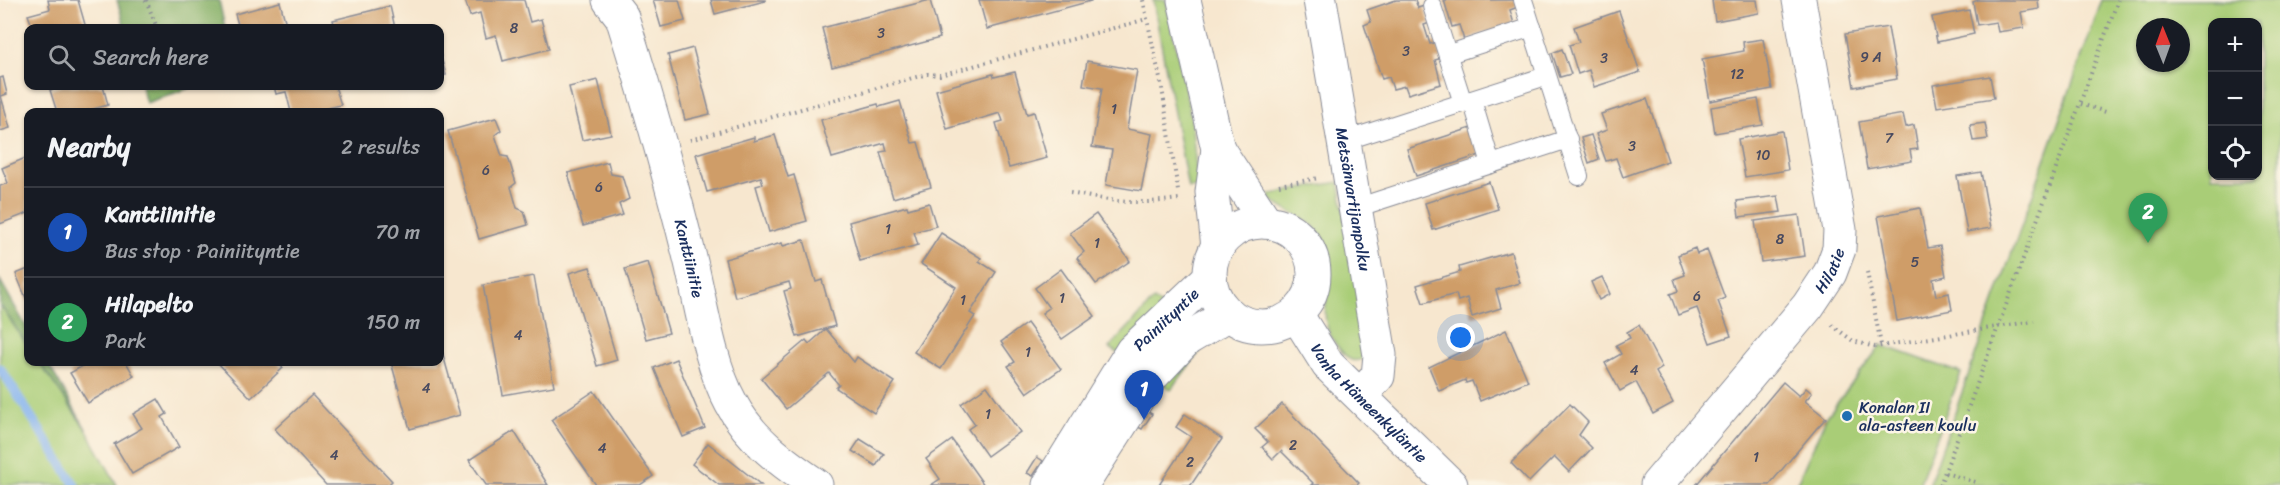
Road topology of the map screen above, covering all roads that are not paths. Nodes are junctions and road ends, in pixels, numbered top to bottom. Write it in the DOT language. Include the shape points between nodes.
graph roads {
  1 [pos="609,0"];
  2 [pos="1184,0"];
  3 [pos="1320,0"];
  4 [pos="1523,0"];
  5 [pos="1799,0"];
  6 [pos="1432,6"];
  7 [pos="1532,27"];
  8 [pos="1449,54"];
  9 [pos="1546,76"];
  10 [pos="1467,101"];
  11 [pos="1568,139"];
  12 [pos="1344,141"];
  13 [pos="1218,149"];
  14 [pos="1491,164"];
  15 [pos="1579,176"];
  16 [pos="1356,208"];
  17 [pos="1266,222"];
  18 [pos="1214,262"];
  19 [pos="1229,314"];
  20 [pos="1296,314"];
  21 [pos="1361,395"];
  22 [pos="816,485"];
  23 [pos="1049,485"];
  24 [pos="1082,485"];
  25 [pos="1451,485"];
  26 [pos="1657,485"];
  1 -- 22 [label="street, Kanttiinitie" via="622,17 662,148 718,368 731,403 780,461"];
  2 -- 13 [label="street"];
  3 -- 12 [label="street, Metsänvartijanpolku"];
  4 -- 7 [label="lane"];
  5 -- 26 [label="street, Hilatie" via="1840,231 1839,249 1830,273 1808,306"];
  6 -- 8 [label="lane"];
  7 -- 8 [label="lane"];
  7 -- 9 [label="lane"];
  8 -- 10 [label="lane"];
  9 -- 10 [label="lane"];
  9 -- 11 [label="lane"];
  10 -- 12 [label="lane"];
  10 -- 14 [label="lane"];
  11 -- 14 [label="lane"];
  11 -- 15 [label="lane"];
  12 -- 16 [label="street, Metsänvartijanpolku"];
  13 -- 17 [label="street"];
  13 -- 18 [label="street" via="1212,192"];
  14 -- 16 [label="lane"];
  16 -- 21 [label="street, Metsänvartijanpolku" via="1380,355 1378,376"];
  17 -- 18 [label="street" via="1233,230"];
  17 -- 20 [label="street" via="1293,232 1312,258 1311,290"];
  18 -- 19 [label="street" via="1218,303"];
  18 -- 23 [label="street, Painiityntie" via="1132,351"];
  19 -- 20 [label="street" via="1260,326"];
  19 -- 24 [label="street, Painiityntie" via="1187,339 1151,377"];
  20 -- 21 [label="street, Vanha Hämeenkyläntie" via="1328,365"];
  21 -- 25 [label="street, Vanha Hämeenkyläntie"];
}
